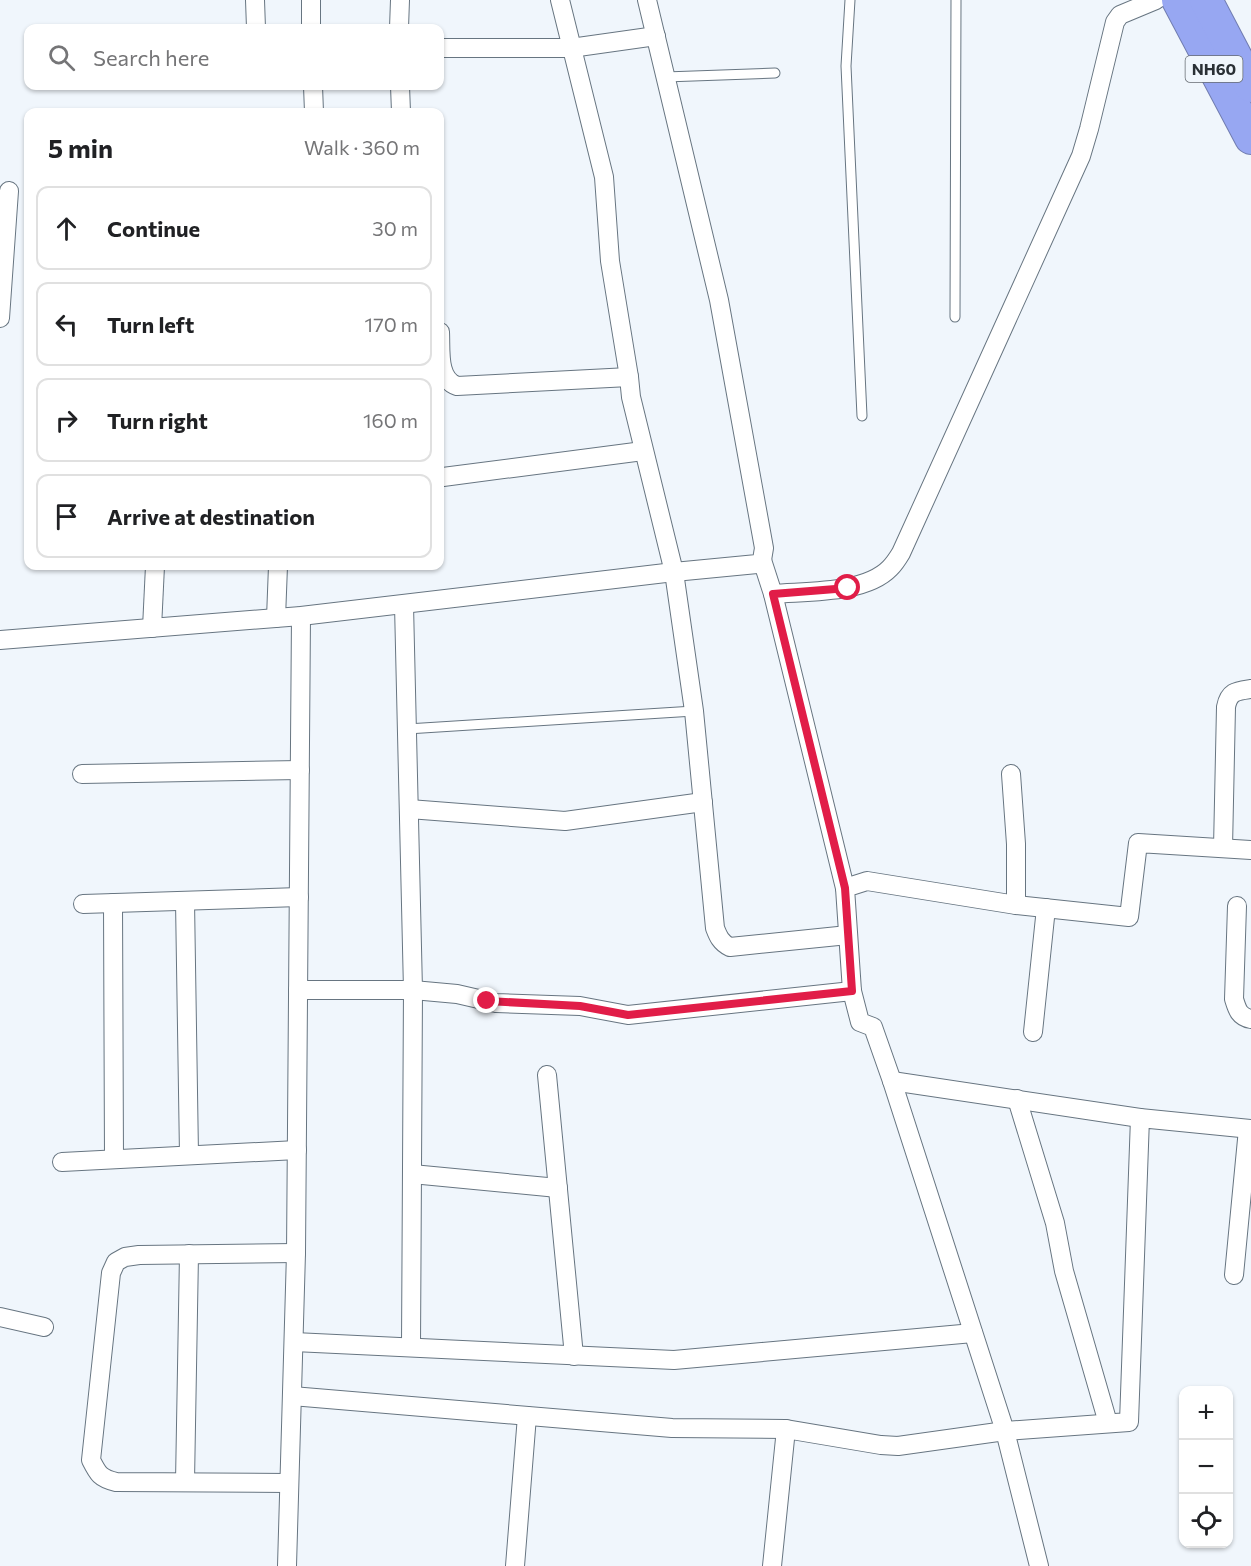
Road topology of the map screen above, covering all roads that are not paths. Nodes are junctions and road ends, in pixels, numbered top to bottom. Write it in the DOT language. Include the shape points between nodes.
graph roads {
  1 [pos="255,0"];
  2 [pos="311,0"];
  3 [pos="399,0"];
  4 [pos="560,0"];
  5 [pos="647,0"];
  6 [pos="850,0"];
  7 [pos="956,0"];
  8 [pos="1156,0"];
  9 [pos="1178,0"];
  10 [pos="1206,0"];
  11 [pos="256,24"];
  12 [pos="312,24"];
  13 [pos="399,24"];
  14 [pos="656,36"];
  15 [pos="444,48"];
  16 [pos="571,48"];
  17 [pos="775,73"];
  18 [pos="665,77"];
  19 [pos="1251,86"];
  20 [pos="313,90"];
  21 [pos="400,90"];
  22 [pos="314,108"];
  23 [pos="400,108"];
  24 [pos="1251,138"];
  25 [pos="9,191"];
  26 [pos="955,317"];
  27 [pos="0,318"];
  28 [pos="629,377"];
  29 [pos="444,378"];
  30 [pos="862,416"];
  31 [pos="643,451"];
  32 [pos="444,477"];
  33 [pos="762,560"];
  34 [pos="155,570"];
  35 [pos="278,570"];
  36 [pos="674,572"];
  37 [pos="773,594"];
  38 [pos="404,605"];
  39 [pos="301,616"];
  40 [pos="276,618"];
  41 [pos="152,628"];
  42 [pos="0,640"];
  43 [pos="1251,689"];
  44 [pos="694,711"];
  45 [pos="407,729"];
  46 [pos="300,770"];
  47 [pos="82,774"];
  48 [pos="1011,774"];
  49 [pos="703,802"];
  50 [pos="409,809"];
  51 [pos="1223,848"];
  52 [pos="1251,850"];
  53 [pos="845,888"];
  54 [pos="299,897"];
  55 [pos="185,901"];
  56 [pos="113,903"];
  57 [pos="83,904"];
  58 [pos="1016,905"];
  59 [pos="1237,906"];
  60 [pos="1046,908"];
  61 [pos="848,935"];
  62 [pos="298,990"];
  63 [pos="413,990"];
  64 [pos="852,991"];
  65 [pos="1251,1019"];
  66 [pos="1033,1032"];
  67 [pos="547,1075"];
  68 [pos="892,1081"];
  69 [pos="1017,1099"];
  70 [pos="1140,1118"];
  71 [pos="1249,1129"];
  72 [pos="297,1150"];
  73 [pos="189,1155"];
  74 [pos="114,1159"];
  75 [pos="62,1162"];
  76 [pos="412,1174"];
  77 [pos="558,1188"];
  78 [pos="296,1253"];
  79 [pos="189,1254"];
  80 [pos="1234,1275"];
  81 [pos="0,1317"];
  82 [pos="44,1327"];
  83 [pos="973,1333"];
  84 [pos="294,1342"];
  85 [pos="411,1346"];
  86 [pos="574,1356"];
  87 [pos="292,1396"];
  88 [pos="527,1416"];
  89 [pos="1108,1423"];
  90 [pos="786,1429"];
  91 [pos="1005,1431"];
  92 [pos="184,1482"];
  93 [pos="289,1483"];
  94 [pos="287,1566"];
  95 [pos="515,1566"];
  96 [pos="772,1566"];
  97 [pos="1039,1566"];
  1 -- 11 [label="street"];
  2 -- 12 [label="street"];
  3 -- 13 [label="street"];
  4 -- 16 [label="street"];
  5 -- 14 [label="street"];
  6 -- 30 [label="lane" via="846,66"];
  7 -- 26 [label="lane"];
  8 -- 37 [label="street" via="1120,15 1115,22 1081,156 901,553 889,569 869,583"];
  9 -- 24 [label="highway, NH60"];
  10 -- 19 [label="highway, NH60"];
  14 -- 16 [label="street"];
  14 -- 18 [label="street"];
  15 -- 16 [label="street"];
  16 -- 28 [label="street" via="604,177 610,261"];
  17 -- 18 [label="lane"];
  18 -- 33 [label="street" via="719,300 764,548"];
  20 -- 22 [label="street"];
  21 -- 23 [label="street"];
  25 -- 27 [label="street"];
  28 -- 29 [label="street" via="457,386"];
  28 -- 31 [label="street"];
  31 -- 32 [label="street"];
  31 -- 36 [label="street"];
  33 -- 36 [label="street" via="757,564"];
  33 -- 37 [label="street"];
  34 -- 41 [label="street"];
  35 -- 40 [label="street"];
  36 -- 38 [label="street"];
  36 -- 44 [label="street"];
  37 -- 53 [label="street"];
  38 -- 39 [label="street"];
  38 -- 45 [label="street"];
  39 -- 40 [label="street"];
  39 -- 46 [label="street"];
  40 -- 41 [label="street"];
  41 -- 42 [label="street"];
  43 -- 51 [label="street" via="1234,691 1226,707"];
  44 -- 45 [label="lane"];
  44 -- 49 [label="street"];
  45 -- 50 [label="street"];
  46 -- 47 [label="street"];
  46 -- 54 [label="street"];
  48 -- 58 [label="street"];
  49 -- 50 [label="street" via="565,821"];
  49 -- 61 [label="street" via="715,928 724,945"];
  50 -- 63 [label="street"];
  51 -- 52 [label="street"];
  51 -- 60 [label="street" via="1138,843 1130,917"];
  53 -- 58 [label="street" via="867,881"];
  53 -- 61 [label="street"];
  54 -- 55 [label="street"];
  54 -- 62 [label="street"];
  55 -- 56 [label="street"];
  55 -- 73 [label="street"];
  56 -- 57 [label="street"];
  56 -- 74 [label="street"];
  58 -- 60 [label="street"];
  59 -- 65 [label="street" via="1234,999 1238,1012"];
  60 -- 66 [label="street"];
  61 -- 64 [label="street"];
  62 -- 63 [label="street"];
  62 -- 72 [label="street"];
  63 -- 64 [label="street" via="496,1003 580,1006 628,1015"];
  63 -- 76 [label="street"];
  64 -- 68 [label="street" via="860,1022 873,1027"];
  67 -- 77 [label="street"];
  68 -- 69 [label="street"];
  68 -- 83 [label="street"];
  69 -- 70 [label="street"];
  69 -- 89 [label="street" via="1055,1223 1064,1271"];
  70 -- 71 [label="street"];
  70 -- 89 [label="street" via="1129,1422"];
  71 -- 80 [label="street"];
  72 -- 73 [label="street"];
  72 -- 78 [label="street"];
  73 -- 74 [label="street"];
  74 -- 75 [label="street"];
  76 -- 77 [label="street"];
  76 -- 85 [label="street"];
  77 -- 86 [label="street"];
  78 -- 79 [label="street"];
  78 -- 84 [label="street"];
  79 -- 92 [label="street"];
  79 -- 92 [label="street" via="139,1255 116,1262 111,1273 91,1460 98,1474 107,1480"];
  81 -- 82 [label="street"];
  83 -- 86 [label="street" via="697,1359"];
  83 -- 91 [label="street"];
  84 -- 85 [label="street"];
  84 -- 87 [label="street"];
  85 -- 86 [label="street"];
  87 -- 88 [label="street"];
  87 -- 93 [label="street"];
  88 -- 90 [label="street" via="672,1428"];
  88 -- 95 [label="street"];
  89 -- 91 [label="street"];
  90 -- 91 [label="street" via="898,1446"];
  90 -- 96 [label="street"];
  91 -- 97 [label="street"];
  92 -- 93 [label="street"];
  93 -- 94 [label="street"];
}
